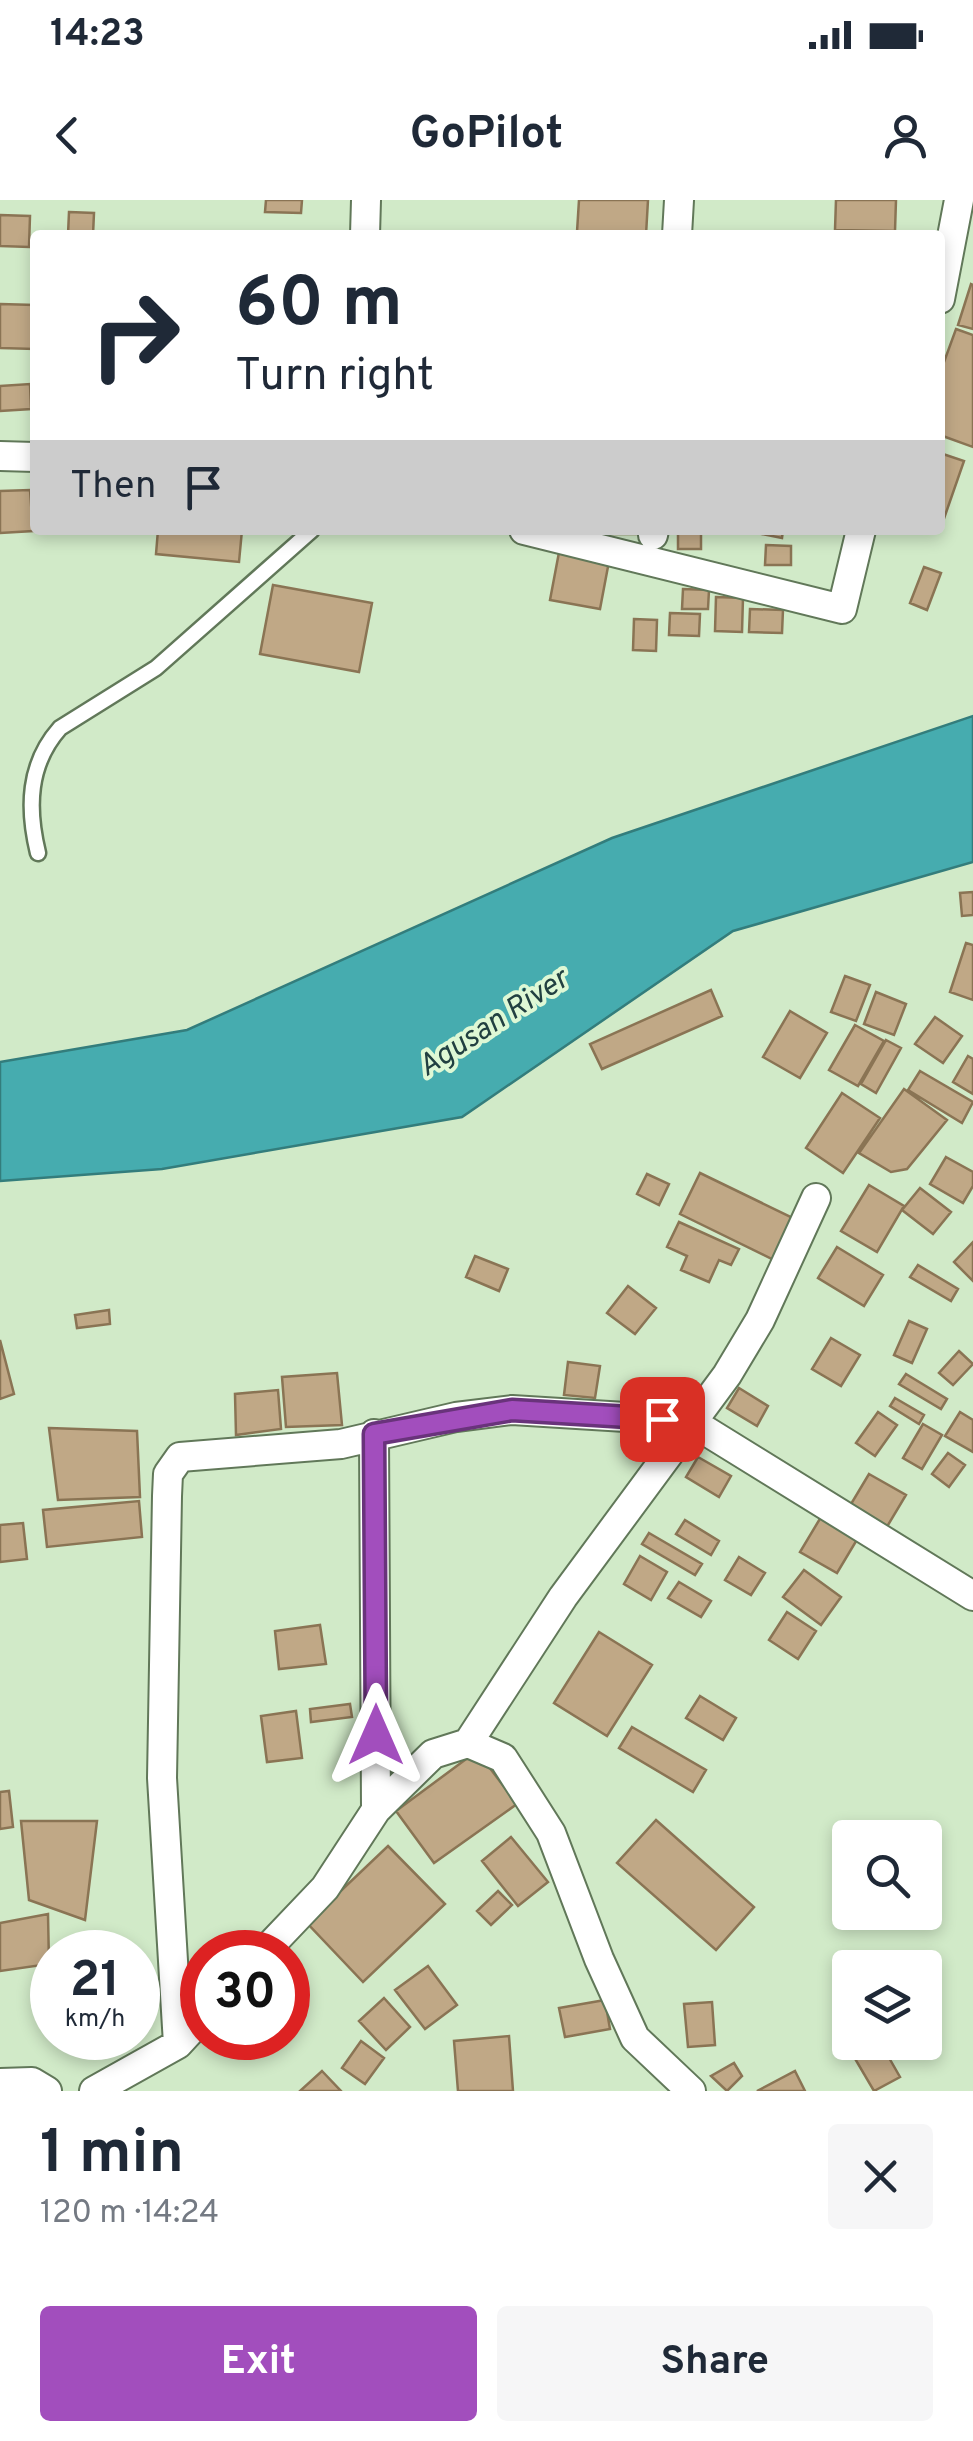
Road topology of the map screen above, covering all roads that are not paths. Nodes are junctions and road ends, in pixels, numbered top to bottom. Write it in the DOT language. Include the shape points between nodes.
graph roads {
  1 [pos="366,200"];
  2 [pos="679,200"];
  3 [pos="959,200"];
  4 [pos="365,230"];
  5 [pos="677,230"];
  6 [pos="945,273"];
  7 [pos="0,456"];
  8 [pos="30,457"];
  9 [pos="306,535"];
  10 [pos="544,535"];
  11 [pos="861,535"];
  12 [pos="38,853"];
  13 [pos="816,1198"];
  14 [pos="690,1421"];
  15 [pos="374,1434"];
  16 [pos="973,1596"];
  17 [pos="468,1743"];
  18 [pos="376,1810"];
  19 [pos="285,1930"];
  20 [pos="178,2044"];
  21 [pos="0,2084"];
  22 [pos="46,2091"];
  23 [pos="94,2091"];
  24 [pos="691,2091"];
  1 -- 4 [label="street"];
  2 -- 5 [label="street"];
  3 -- 6 [label="street"];
  7 -- 8 [label="street"];
  9 -- 12 [label="lane" via="172,656 48,740 31,803"];
  10 -- 11 [label="street" via="842,609"];
  13 -- 14 [label="street" via="760,1320 728,1375"];
  14 -- 15 [label="street" via="512,1410"];
  14 -- 16 [label="street"];
  14 -- 17 [label="street"];
  15 -- 18 [label="street"];
  15 -- 20 [label="street" via="341,1444 180,1457 168,1474 162,1778"];
  17 -- 18 [label="street" via="433,1754"];
  17 -- 24 [label="street" via="503,1758 551,1833 636,2038"];
  18 -- 19 [label="street" via="325,1888"];
  20 -- 23 [label="street"];
  21 -- 22 [label="street" via="32,2082"];
}
